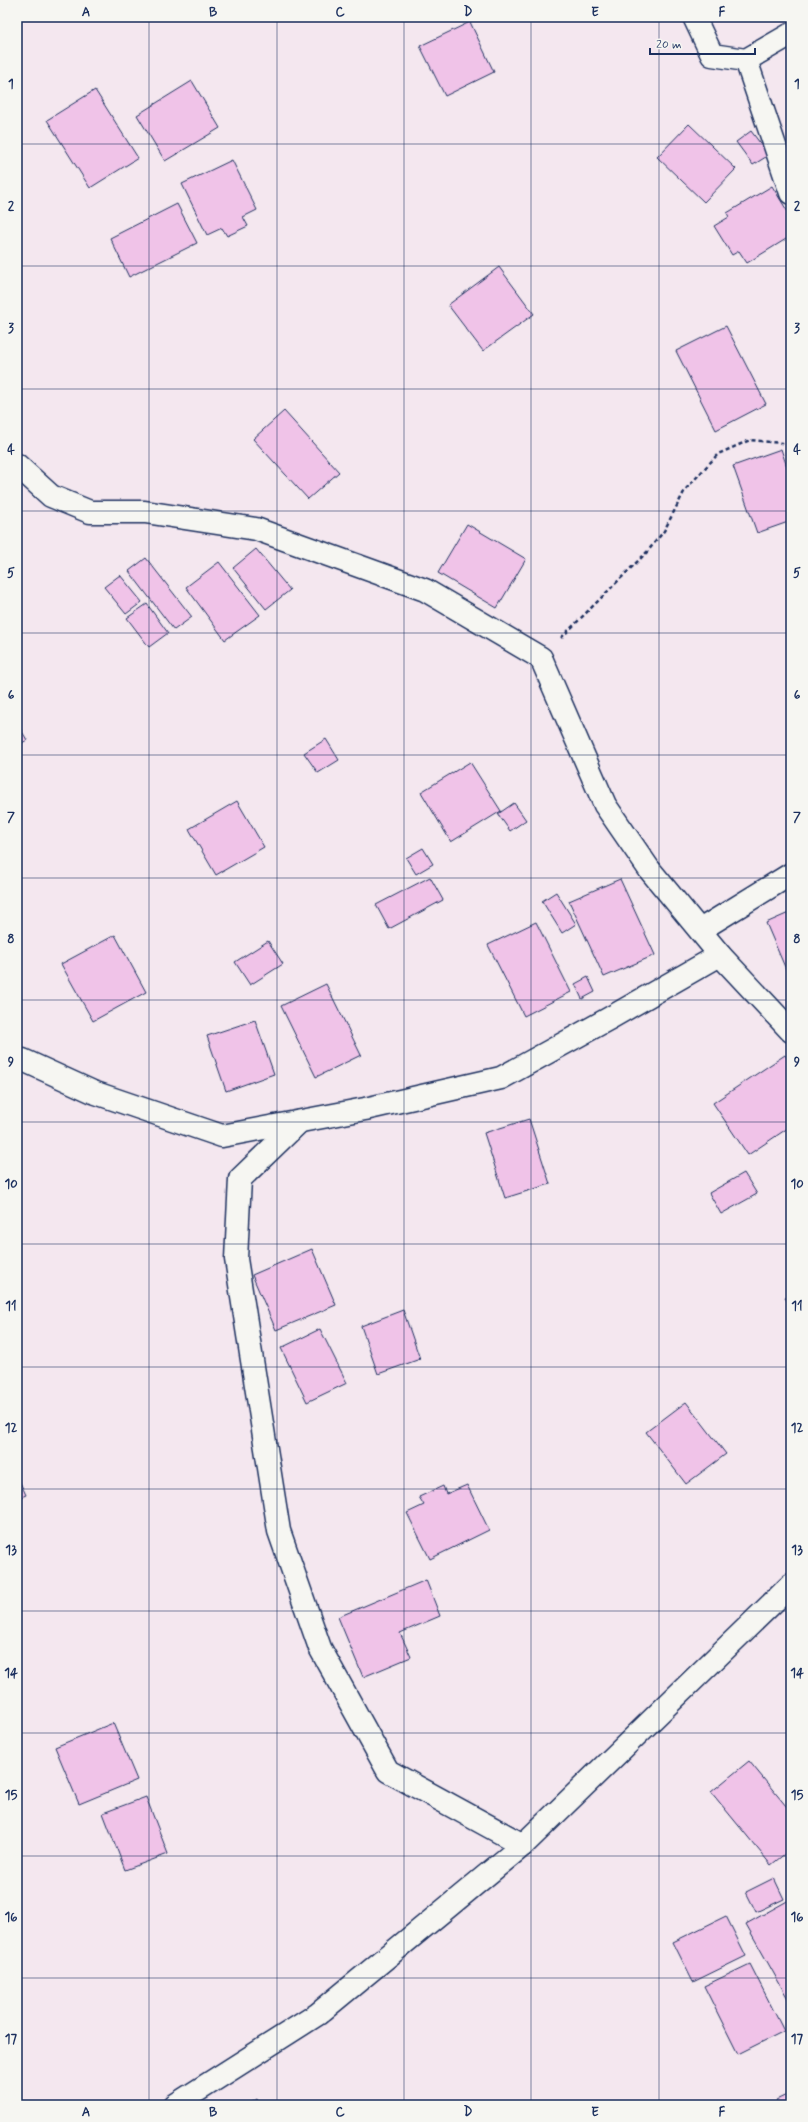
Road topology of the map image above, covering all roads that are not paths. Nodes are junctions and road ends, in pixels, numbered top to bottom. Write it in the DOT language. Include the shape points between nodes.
graph roads {
  1 [pos="694,17"];
  2 [pos="791,34"];
  3 [pos="746,60"];
  4 [pos="791,193"];
  5 [pos="17,465"];
  6 [pos="791,874"];
  7 [pos="700,930"];
  8 [pos="720,955"];
  9 [pos="791,1031"];
  10 [pos="23,1060"];
  11 [pos="299,1122"];
  12 [pos="791,1585"];
  13 [pos="523,1845"];
  14 [pos="175,2105"];
  1 -- 3 [label="street" via="712,55"];
  2 -- 3 [label="street"];
  3 -- 4 [label="street"];
  5 -- 7 [label="street" via="50,496 90,512 145,512 256,528 417,587 541,658 604,805 649,869"];
  6 -- 7 [label="street"];
  7 -- 8 [label="street"];
  8 -- 9 [label="street"];
  8 -- 11 [label="street" via="501,1078"];
  10 -- 11 [label="street" via="93,1092 222,1136"];
  11 -- 13 [label="street" via="240,1179 236,1259 279,1531 320,1648 388,1771"];
  12 -- 13 [label="street"];
  13 -- 14 [label="street" via="318,2014"];
}
